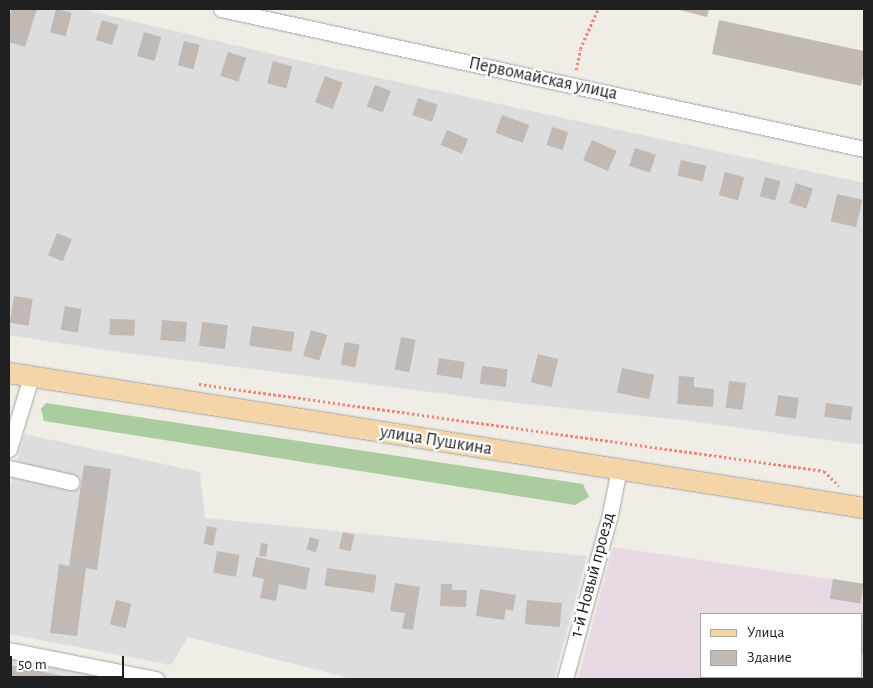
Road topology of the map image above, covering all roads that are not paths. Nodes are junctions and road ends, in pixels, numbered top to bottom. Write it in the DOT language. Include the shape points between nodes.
graph roads {
  1 [pos="222,9"];
  2 [pos="864,149"];
  3 [pos="9,373"];
  4 [pos="31,377"];
  5 [pos="9,448"];
  6 [pos="9,468"];
  7 [pos="619,470"];
  8 [pos="71,482"];
  9 [pos="864,508"];
  10 [pos="9,650"];
  11 [pos="156,679"];
  12 [pos="565,679"];
  1 -- 2 [label="street, Первомайская улица"];
  3 -- 4 [label="main road, улица Пушкина"];
  4 -- 5 [label="street"];
  4 -- 7 [label="main road, улица Пушкина"];
  6 -- 8 [label="street"];
  7 -- 9 [label="main road, улица Пушкина"];
  7 -- 12 [label="street, 1-й Новый проезд"];
  10 -- 11 [label="street"];
}
